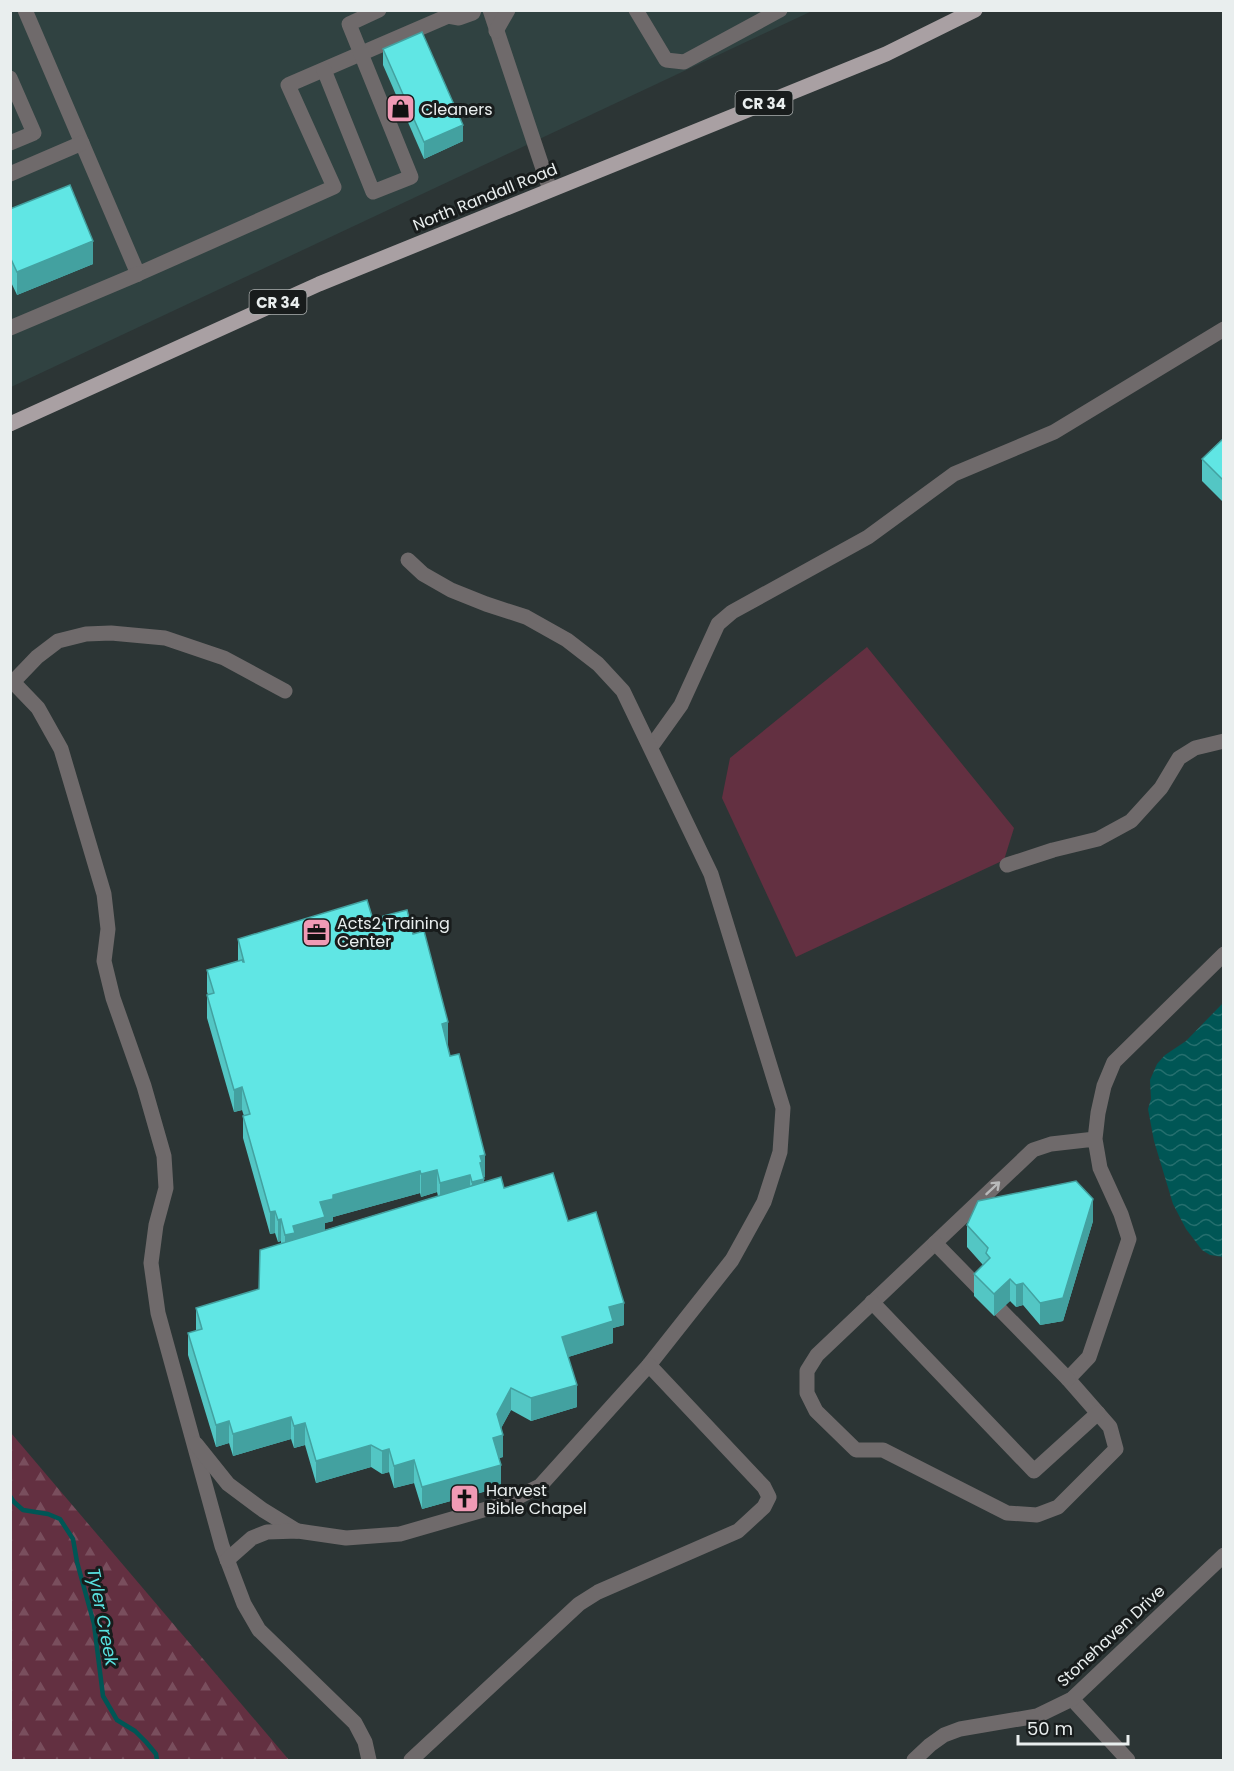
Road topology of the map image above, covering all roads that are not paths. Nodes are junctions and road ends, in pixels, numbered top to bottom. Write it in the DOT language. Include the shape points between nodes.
graph roads {
  1 [pos="25,10"];
  2 [pos="379,10"];
  3 [pos="474,10"];
  4 [pos="490,10"];
  5 [pos="508,10"];
  6 [pos="636,10"];
  7 [pos="780,10"];
  8 [pos="975,10"];
  9 [pos="449,13"];
  10 [pos="496,32"];
  11 [pos="361,54"];
  12 [pos="324,70"];
  13 [pos="10,78"];
  14 [pos="10,143"];
  15 [pos="82,143"];
  16 [pos="10,174"];
  17 [pos="550,189"];
  18 [pos="138,274"];
  19 [pos="10,328"];
  20 [pos="1224,329"];
  21 [pos="10,424"];
  22 [pos="408,560"];
  23 [pos="12,681"];
  24 [pos="285,691"];
  25 [pos="1224,741"];
  26 [pos="651,747"];
  27 [pos="1007,865"];
  28 [pos="1224,954"];
  29 [pos="1095,1139"];
  30 [pos="935,1243"];
  31 [pos="872,1302"];
  32 [pos="649,1365"];
  33 [pos="1068,1379"];
  34 [pos="1098,1413"];
  35 [pos="192,1439"];
  36 [pos="298,1531"];
  37 [pos="228,1560"];
  38 [pos="1220,1565"];
  39 [pos="1072,1699"];
  40 [pos="369,1761"];
  41 [pos="411,1761"];
  42 [pos="914,1761"];
  43 [pos="1128,1761"];
  1 -- 15 [label="street"];
  2 -- 11 [label="street" via="349,24"];
  3 -- 9 [label="street" via="459,18"];
  4 -- 10 [label="street"];
  5 -- 10 [label="street"];
  6 -- 7 [label="street" via="666,60 684,62"];
  8 -- 17 [label="main road, North Randall Road / CR 34" via="886,54"];
  9 -- 11 [label="street"];
  10 -- 17 [label="street"];
  11 -- 12 [label="street"];
  11 -- 12 [label="street" via="411,177 373,192"];
  12 -- 18 [label="street" via="288,85 334,187"];
  13 -- 14 [label="street" via="34,134"];
  15 -- 16 [label="street"];
  15 -- 18 [label="street"];
  17 -- 21 [label="main road, North Randall Road / CR 34" via="319,284"];
  18 -- 19 [label="street"];
  20 -- 26 [label="street" via="1054,432 954,474 868,537 732,612 718,624 681,705"];
  22 -- 26 [label="street" via="451,590 526,617 567,640 598,664 623,691"];
  23 -- 24 [label="street" via="58,641 111,633 165,638 224,658"];
  23 -- 35 [label="street" via="38,708 61,748 104,894 108,929 104,961 112,998 164,1156 166,1188 150,1263 158,1313"];
  25 -- 27 [label="street" via="1195,748 1179,758 1161,788 1131,821 1098,839"];
  26 -- 32 [label="street" via="711,874 783,1107 780,1152 765,1202 732,1260"];
  28 -- 29 [label="street" via="1114,1062 1104,1086"];
  30 -- 29 [label="street, one-way" via="1033,1150"];
  29 -- 33 [label="street" via="1100,1168 1129,1239 1089,1357"];
  30 -- 31 [label="street"];
  30 -- 33 [label="street"];
  31 -- 34 [label="street" via="1034,1471"];
  31 -- 34 [label="street" via="817,1355 807,1371 807,1393 816,1411 856,1450 883,1450 1007,1513 1037,1515 1058,1507 1116,1449 1110,1427"];
  32 -- 36 [label="street" via="540,1486 504,1504 400,1534 346,1539"];
  32 -- 41 [label="street" via="765,1487 769,1497 764,1507 738,1531 579,1604"];
  33 -- 34 [label="street"];
  35 -- 36 [label="street" via="228,1484"];
  35 -- 37 [label="street"];
  36 -- 37 [label="street" via="267,1532 252,1538"];
  37 -- 40 [label="street" via="244,1604 259,1630 355,1723"];
  38 -- 39 [label="street, Stonehaven Drive"];
  39 -- 42 [label="street, Stonehaven Drive" via="1037,1716 944,1735"];
  39 -- 43 [label="street"];
}
